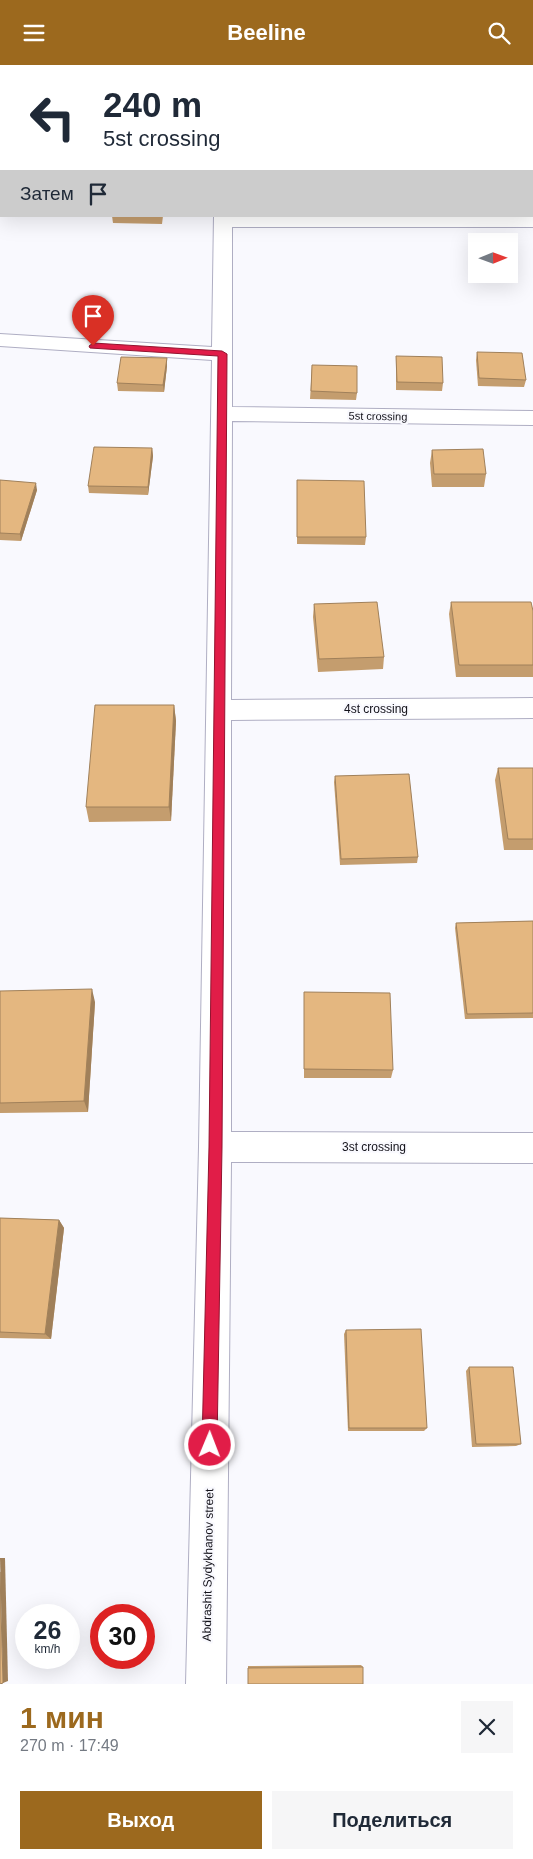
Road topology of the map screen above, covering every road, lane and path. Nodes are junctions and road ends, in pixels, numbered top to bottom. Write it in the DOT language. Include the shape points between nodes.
graph roads {
  1 [pos="227,218"];
  2 [pos="533,222"];
  3 [pos="0,340"];
  4 [pos="222,354"];
  5 [pos="222,414"];
  6 [pos="533,418"];
  7 [pos="533,708"];
  8 [pos="220,710"];
  9 [pos="215,1147"];
  10 [pos="533,1148"];
  11 [pos="206,1684"];
  1 -- 2 [label="street"];
  1 -- 4 [label="street, Abdrashit Sydykhanov street"];
  3 -- 4 [label="street"];
  4 -- 5 [label="street, Abdrashit Sydykhanov street"];
  5 -- 6 [label="street, 5st crossing"];
  5 -- 8 [label="street, Abdrashit Sydykhanov street"];
  7 -- 8 [label="street, 4st crossing"];
  8 -- 9 [label="street, Abdrashit Sydykhanov street"];
  9 -- 10 [label="street, 3st crossing"];
  9 -- 11 [label="street, Abdrashit Sydykhanov street"];
}
